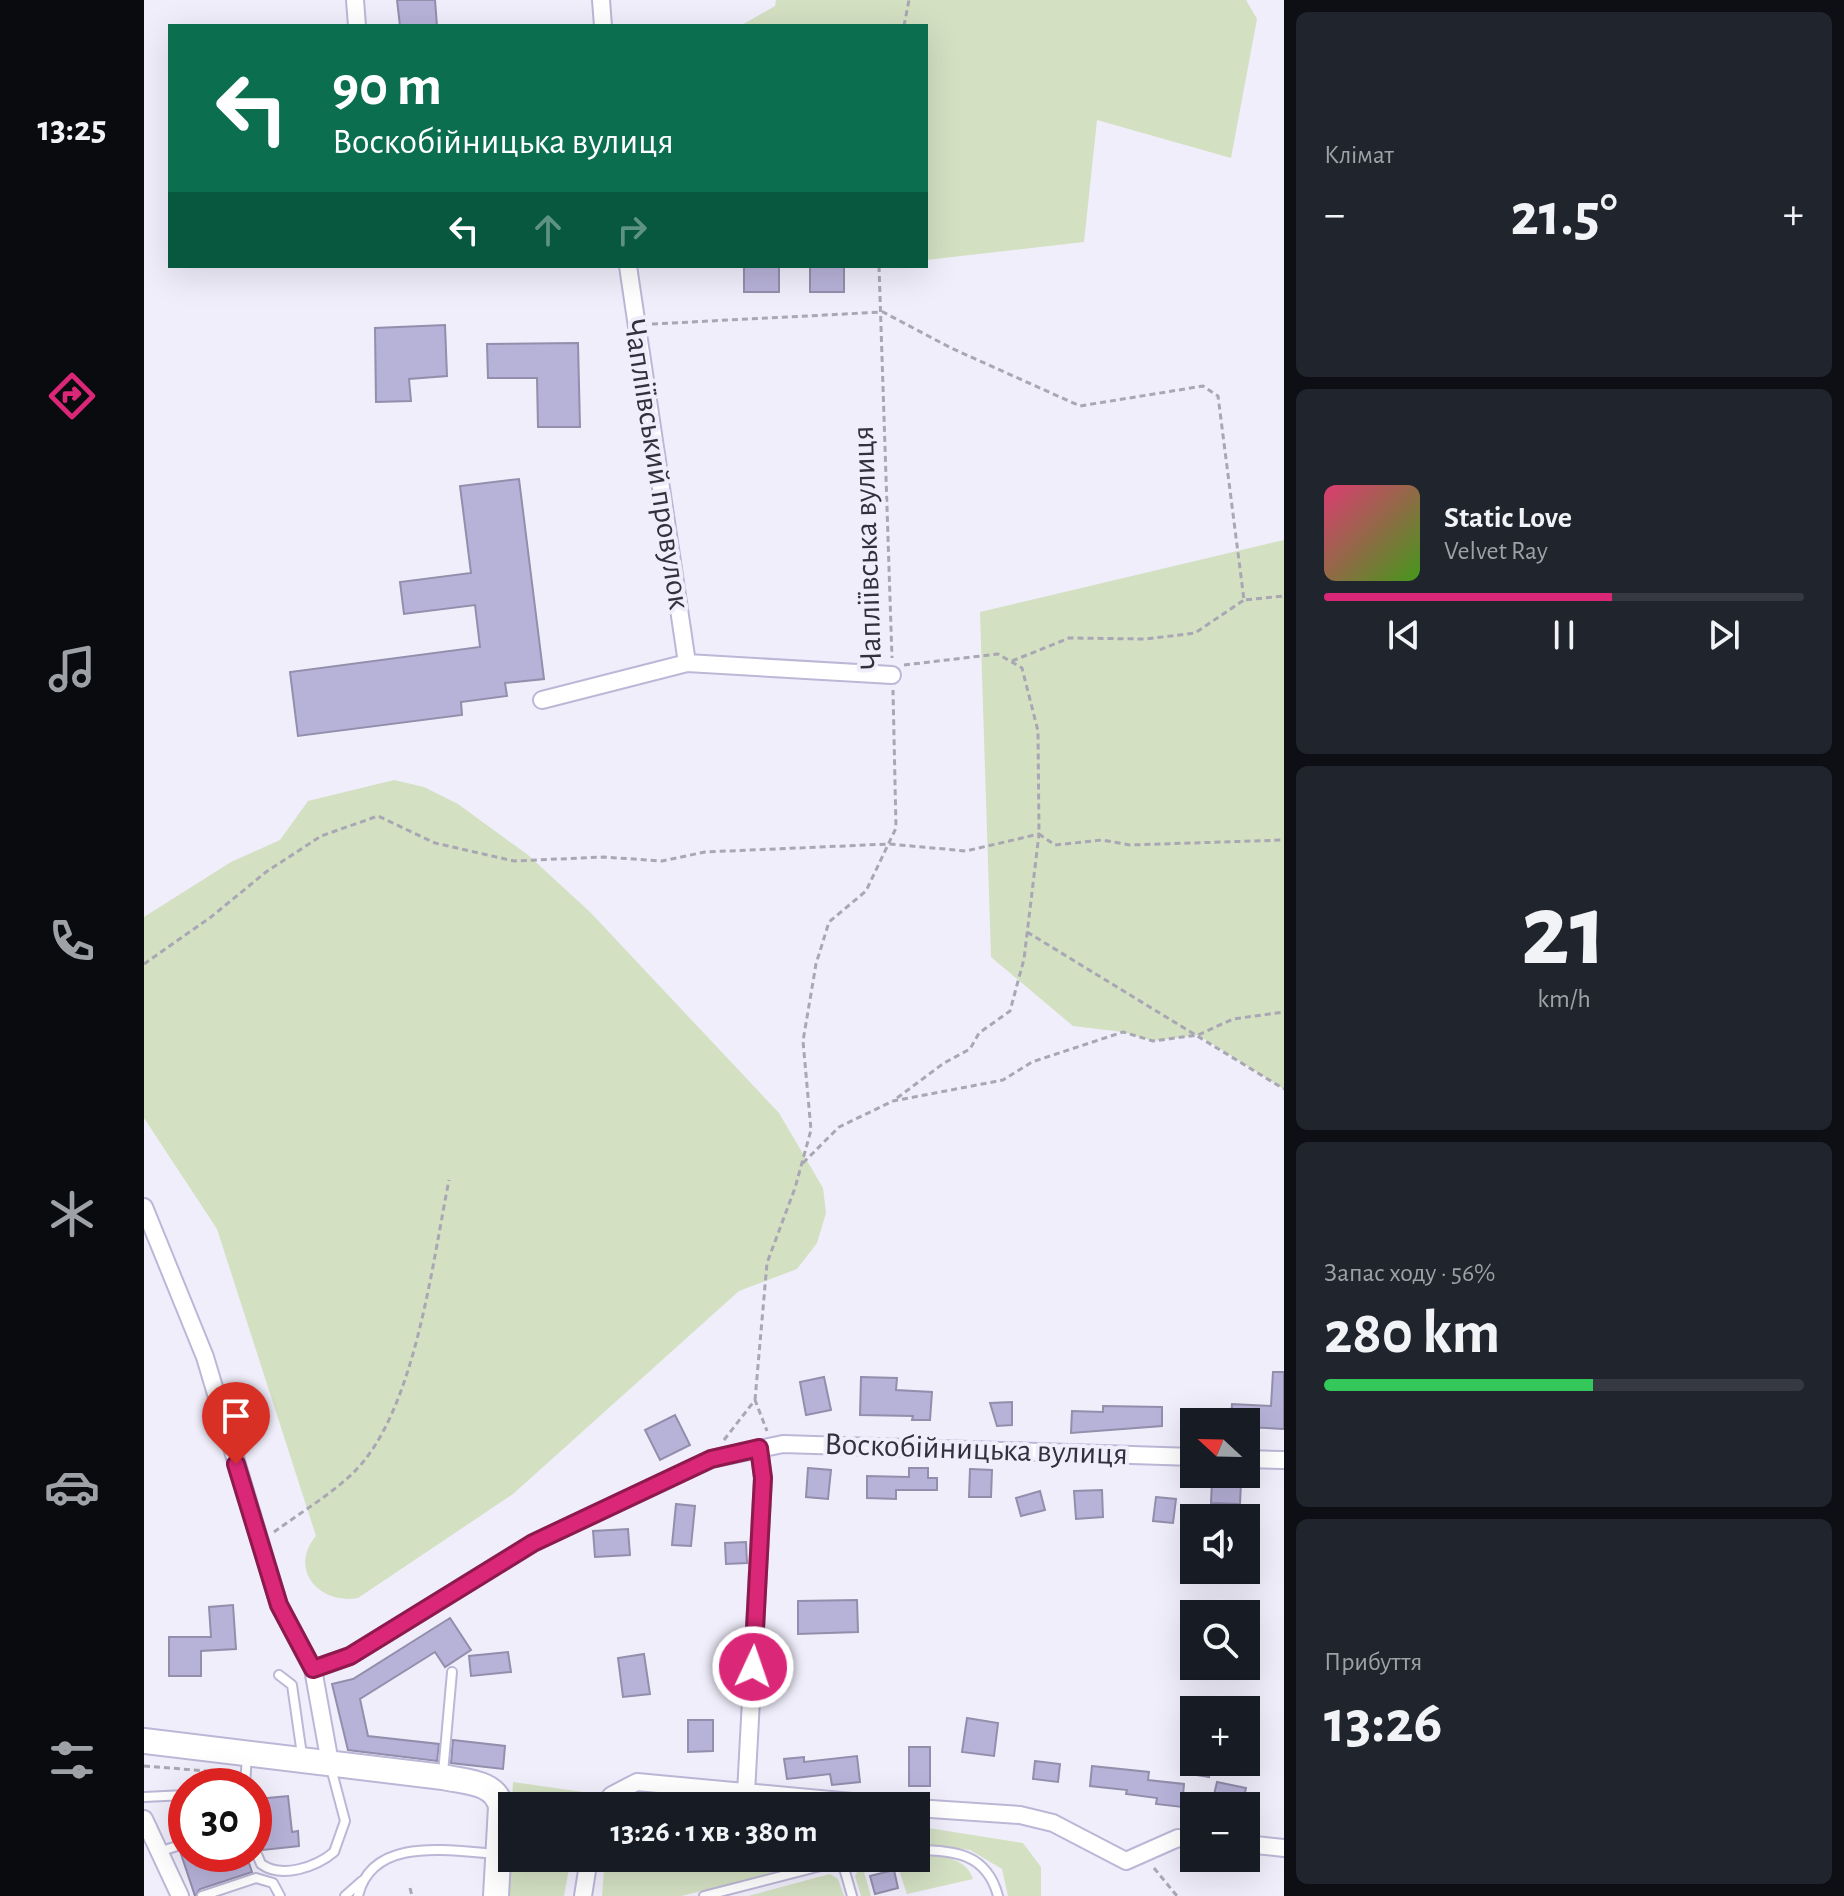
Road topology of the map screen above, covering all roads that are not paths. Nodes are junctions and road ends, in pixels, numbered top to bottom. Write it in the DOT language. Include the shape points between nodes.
graph roads {
  1 [pos="355,0"];
  2 [pos="601,0"];
  3 [pos="357,24"];
  4 [pos="603,24"];
  5 [pos="628,268"];
  6 [pos="687,663"];
  7 [pos="892,671"];
  8 [pos="542,700"];
  9 [pos="144,1207"];
  10 [pos="766,1447"];
  11 [pos="1180,1456"];
  12 [pos="1260,1459"];
  13 [pos="1284,1460"];
  14 [pos="313,1669"];
  15 [pos="452,1672"];
  16 [pos="279,1675"];
  17 [pos="144,1741"];
  18 [pos="247,1753"];
  19 [pos="303,1760"];
  20 [pos="330,1763"];
  21 [pos="246,1768"];
  22 [pos="443,1777"];
  23 [pos="618,1792"];
  24 [pos="736,1792"];
  25 [pos="746,1792"];
  26 [pos="168,1796"];
  27 [pos="144,1797"];
  28 [pos="498,1798"];
  29 [pos="930,1809"];
  30 [pos="144,1819"];
  31 [pos="1180,1838"];
  32 [pos="1260,1845"];
  33 [pos="1284,1848"];
  34 [pos="168,1849"];
  35 [pos="930,1851"];
  36 [pos="159,1852"];
  37 [pos="498,1854"];
  38 [pos="272,1868"];
  39 [pos="587,1872"];
  40 [pos="803,1872"];
  41 [pos="845,1872"];
  42 [pos="362,1881"];
  43 [pos="733,1892"];
  44 [pos="180,1896"];
  45 [pos="202,1896"];
  46 [pos="280,1896"];
  47 [pos="345,1896"];
  48 [pos="358,1896"];
  49 [pos="496,1896"];
  50 [pos="583,1896"];
  51 [pos="704,1896"];
  52 [pos="852,1896"];
  53 [pos="998,1896"];
  1 -- 3 [label="street"];
  2 -- 4 [label="street"];
  5 -- 6 [label="street, Чапліївський провулок"];
  6 -- 7 [label="street"];
  6 -- 8 [label="street"];
  9 -- 14 [label="street" via="205,1357 279,1605"];
  10 -- 11 [label="street, Воскобійницька вулиця" via="853,1444"];
  10 -- 14 [label="street, Воскобійницька вулиця" via="711,1459 533,1543 350,1656"];
  10 -- 25 [label="street"];
  12 -- 13 [label="street"];
  14 -- 20 [label="street"];
  15 -- 22 [label="lane"];
  16 -- 19 [label="lane" via="292,1685"];
  17 -- 18 [label="street"];
  18 -- 19 [label="street"];
  18 -- 21 [label="lane"];
  19 -- 20 [label="street"];
  20 -- 22 [label="street"];
  20 -- 38 [label="lane" via="345,1821 336,1850 312,1866"];
  22 -- 28 [label="street" via="480,1785"];
  23 -- 24 [label="street" via="637,1782"];
  26 -- 27 [label="lane"];
  29 -- 31 [label="street" via="1020,1815 1053,1823 1126,1861"];
  30 -- 36 [label="street"];
  32 -- 33 [label="street"];
  34 -- 36 [label="lane"];
  35 -- 53 [label="lane" via="970,1859 993,1876"];
  36 -- 44 [label="street"];
  37 -- 42 [label="lane" via="402,1853 377,1864"];
  37 -- 49 [label="street"];
  39 -- 50 [label="street"];
  40 -- 43 [label="lane"];
  41 -- 52 [label="lane"];
  42 -- 47 [label="lane"];
  42 -- 48 [label="lane"];
  43 -- 51 [label="lane"];
  45 -- 46 [label="lane" via="259,1878 271,1881"];
}
